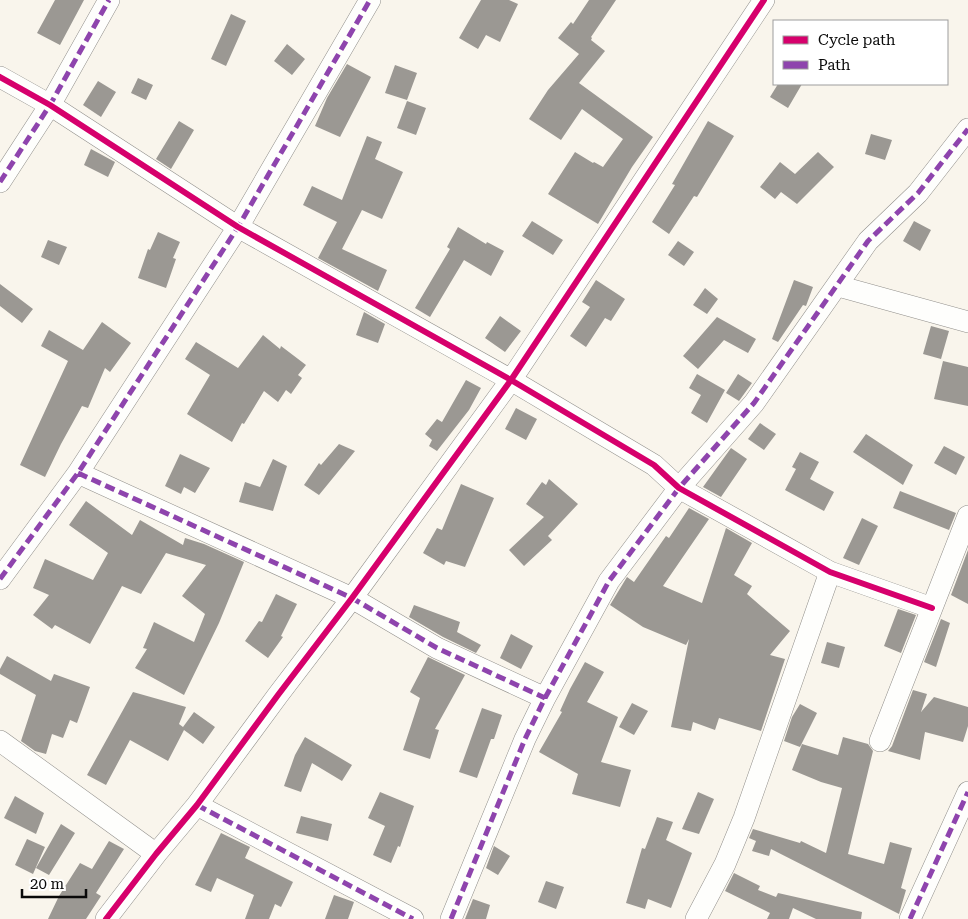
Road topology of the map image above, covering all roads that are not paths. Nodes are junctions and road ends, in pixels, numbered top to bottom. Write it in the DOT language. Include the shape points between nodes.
graph roads {
  1 [pos="108,0"];
  2 [pos="370,0"];
  3 [pos="764,0"];
  4 [pos="0,77"];
  5 [pos="50,105"];
  6 [pos="968,129"];
  7 [pos="0,182"];
  8 [pos="238,227"];
  9 [pos="838,286"];
  10 [pos="968,322"];
  11 [pos="512,380"];
  12 [pos="78,473"];
  13 [pos="679,488"];
  14 [pos="968,516"];
  15 [pos="830,572"];
  16 [pos="0,579"];
  17 [pos="352,598"];
  18 [pos="932,608"];
  19 [pos="545,698"];
  20 [pos="0,741"];
  21 [pos="880,741"];
  22 [pos="968,792"];
  23 [pos="196,805"];
  24 [pos="156,854"];
  25 [pos="106,919"];
  26 [pos="413,919"];
  27 [pos="451,919"];
  28 [pos="696,919"];
  29 [pos="910,919"];
  1 -- 5 [label="street"];
  2 -- 8 [label="street"];
  3 -- 11 [label="street"];
  4 -- 5 [label="street"];
  5 -- 7 [label="street"];
  5 -- 8 [label="street"];
  6 -- 9 [label="street" via="918,193 868,241"];
  8 -- 11 [label="street"];
  8 -- 12 [label="street"];
  9 -- 10 [label="street"];
  9 -- 13 [label="street" via="754,403"];
  11 -- 13 [label="street" via="654,465"];
  11 -- 17 [label="street"];
  12 -- 16 [label="street"];
  12 -- 17 [label="street"];
  13 -- 15 [label="street"];
  13 -- 19 [label="street" via="609,581"];
  14 -- 18 [label="street"];
  15 -- 18 [label="street"];
  15 -- 28 [label="street" via="726,864"];
  17 -- 19 [label="street" via="437,648"];
  17 -- 23 [label="street"];
  18 -- 21 [label="street"];
  19 -- 27 [label="street" via="524,739"];
  20 -- 24 [label="street"];
  22 -- 29 [label="street"];
  23 -- 24 [label="street"];
  23 -- 26 [label="street"];
  24 -- 25 [label="street"];
}
